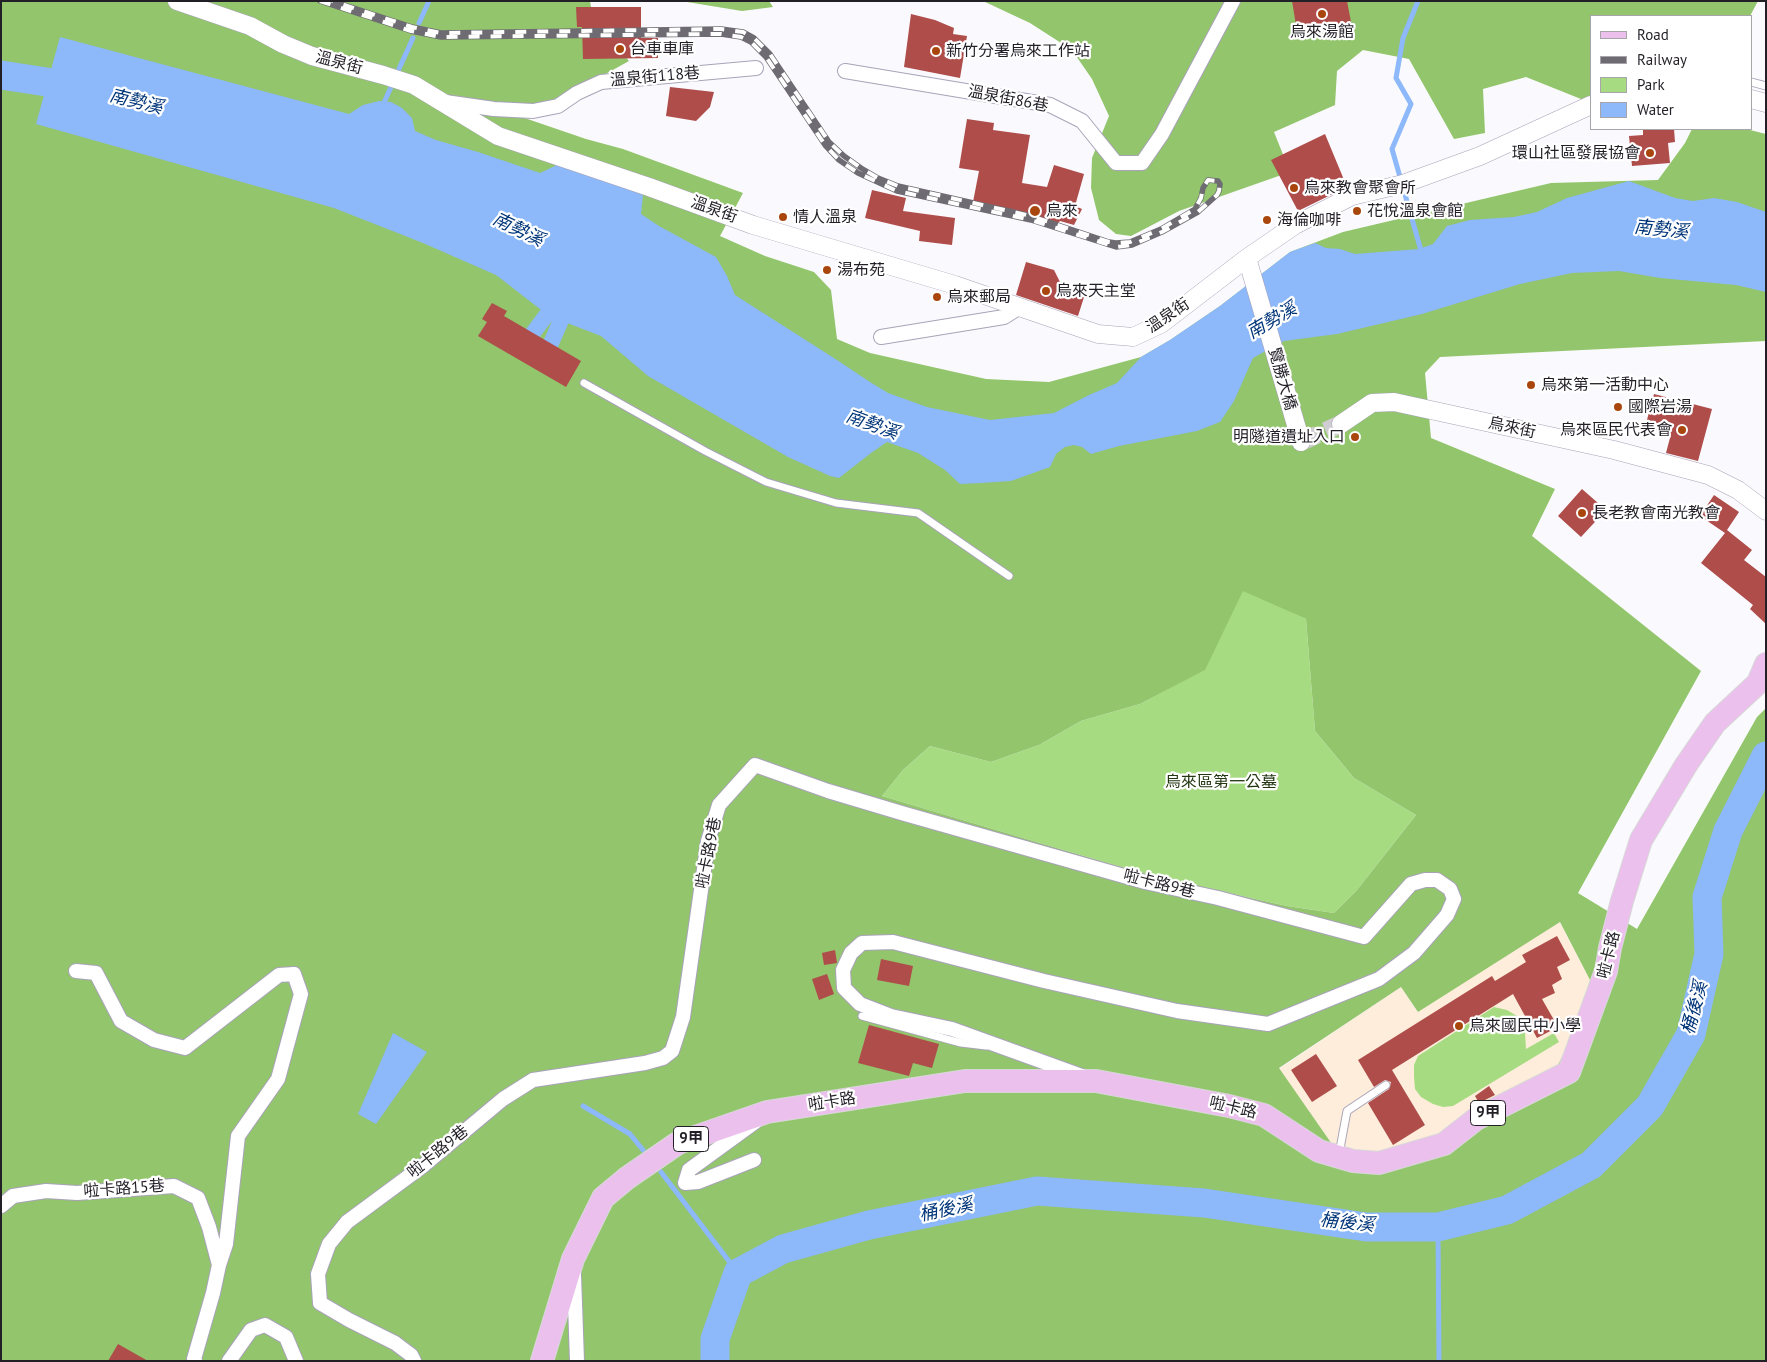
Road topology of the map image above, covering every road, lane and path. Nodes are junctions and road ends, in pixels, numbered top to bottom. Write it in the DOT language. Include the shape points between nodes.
graph roads {
  1 [pos="177,1"];
  2 [pos="1233,1"];
  3 [pos="756,68"];
  4 [pos="845,71"];
  5 [pos="1752,82"];
  6 [pos="1766,86"];
  7 [pos="1752,99"];
  8 [pos="442,101"];
  9 [pos="1766,103"];
  10 [pos="1590,105"];
  11 [pos="1248,258"];
  12 [pos="1020,307"];
  13 [pos="882,337"];
  14 [pos="584,383"];
  15 [pos="1341,424"];
  16 [pos="1300,442"];
  17 [pos="1766,511"];
  18 [pos="1008,576"];
  19 [pos="1766,664"];
  20 [pos="76,971"];
  21 [pos="862,1016"];
  22 [pos="1011,1050"];
  23 [pos="1096,1081"];
  24 [pos="1386,1085"];
  25 [pos="767,1112"];
  26 [pos="1338,1157"];
  27 [pos="754,1160"];
  28 [pos="1,1206"];
  29 [pos="573,1259"];
  30 [pos="220,1265"];
  31 [pos="195,1361"];
  32 [pos="229,1361"];
  33 [pos="296,1361"];
  34 [pos="414,1361"];
  35 [pos="542,1361"];
  36 [pos="577,1361"];
  1 -- 8 [label="street, 溫泉街" via="250,26 312,56 414,86"];
  2 -- 4 [label="street, 溫泉街86巷" via="1162,134 1142,163 1116,164 1082,121 1050,105"];
  3 -- 8 [label="street, 溫泉街118巷" via="601,82 558,106 533,111"];
  5 -- 6 [label="lane"];
  7 -- 9 [label="street"];
  8 -- 12 [label="street, 溫泉街" via="498,136 754,225"];
  10 -- 11 [label="street, 溫泉街" via="1480,156 1404,184 1352,196 1295,225"];
  11 -- 12 [label="street, 溫泉街" via="1161,324 1133,337 1098,334"];
  11 -- 16 [label="street, 覽勝大橋"];
  12 -- 13 [label="street" via="1004,317"];
  14 -- 18 [label="lane" via="766,482 836,503 918,513"];
  15 -- 17 [label="street, 烏來街" via="1372,403 1394,402 1614,450 1708,475 1738,490"];
  19 -- 26 [label="main road, 啦卡路 / 9甲" via="1758,683 1715,723 1641,840 1606,971 1569,1072 1476,1119 1444,1144 1379,1163"];
  20 -- 30 [label="street" via="96,973 120,1021 154,1040 185,1048 279,975 294,974 301,994 278,1079 238,1136 226,1244"];
  21 -- 22 [label="lane" via="961,1043"];
  22 -- 23 [label="street, 啦卡路9巷"];
  22 -- 34 [label="street, 啦卡路9巷" via="952,1029 891,1016 860,1004 844,988 843,970 851,953 862,943 894,942 1177,1011 1268,1024 1379,979 1414,954 1447,915 1454,899 1450,889 1437,880 1411,884 1364,937 1128,877 828,791 755,765 719,805 711,832 683,1017 672,1051 663,1058 645,1063 533,1080 503,1099 424,1165 347,1222 329,1244 318,1274 320,1303 395,1343 412,1355"];
  23 -- 25 [label="main road, 啦卡路 / 9甲" via="965,1082"];
  23 -- 26 [label="main road, 啦卡路 / 9甲" via="1264,1115 1319,1151"];
  24 -- 26 [label="lane" via="1347,1112"];
  25 -- 27 [label="street" via="689,1170 685,1183 698,1182"];
  25 -- 29 [label="main road, 啦卡路 / 9甲" via="678,1143 627,1178 604,1198"];
  28 -- 30 [label="street, 啦卡路15巷" via="13,1196 38,1192 77,1193 174,1186 198,1198"];
  29 -- 35 [label="main road, 啦卡路 / 9甲"];
  29 -- 36 [label="street"];
  30 -- 31 [label="street, 啦卡路15巷"];
  32 -- 33 [label="street" via="251,1330 265,1325 286,1337"];
}
